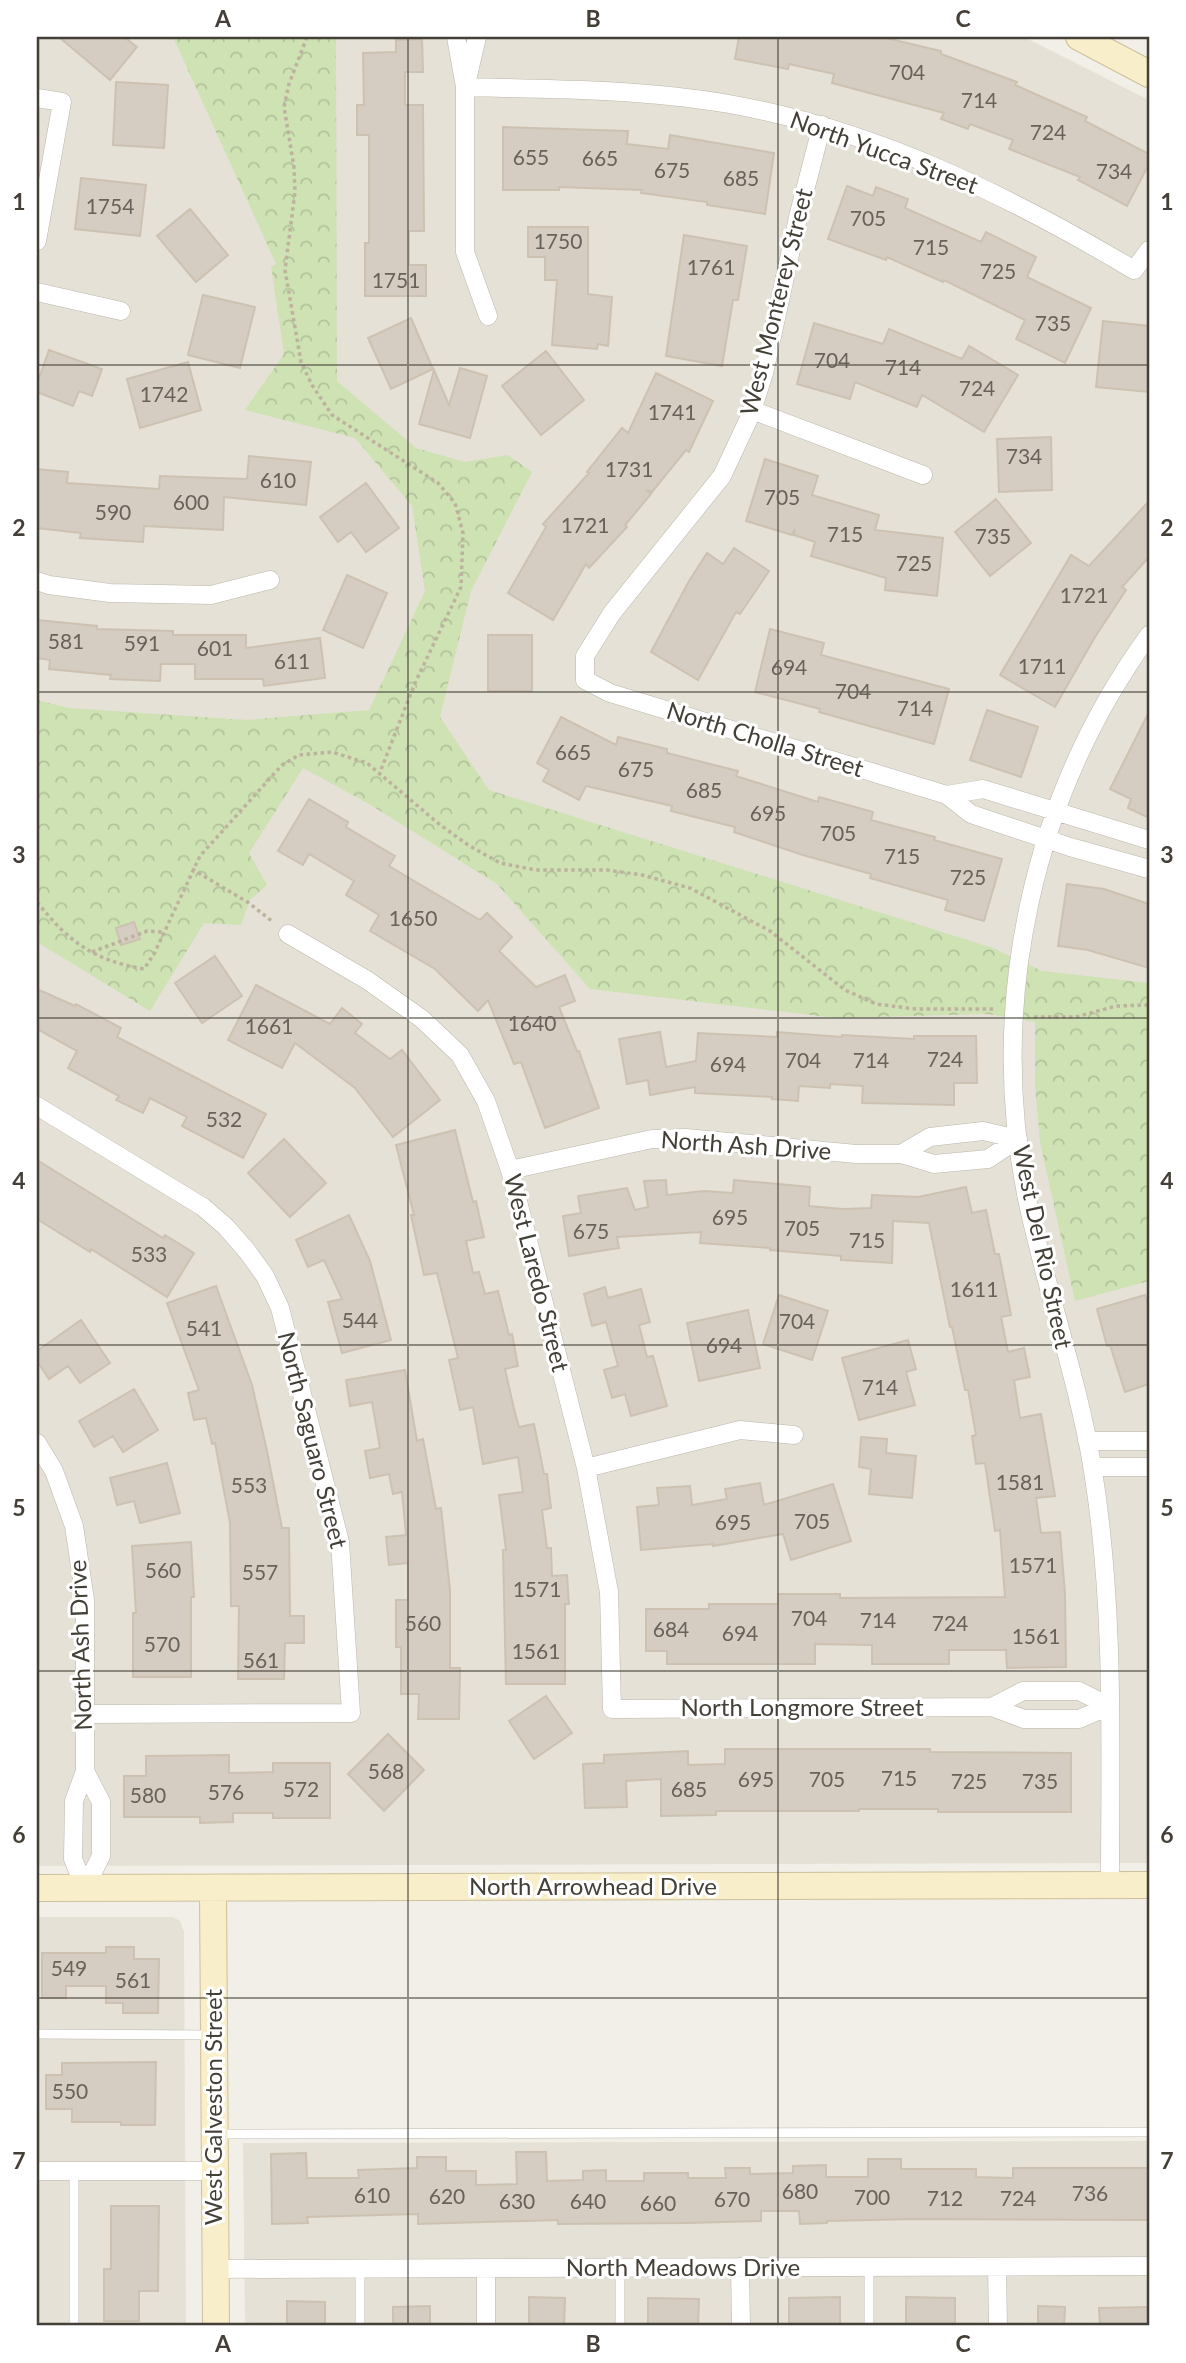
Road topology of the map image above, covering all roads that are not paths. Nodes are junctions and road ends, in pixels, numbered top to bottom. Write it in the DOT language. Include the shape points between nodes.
graph roads {
  1 [pos="456,37"];
  2 [pos="477,37"];
  3 [pos="1079,37"];
  4 [pos="1149,74"];
  5 [pos="465,87"];
  6 [pos="37,98"];
  7 [pos="822,125"];
  8 [pos="37,241"];
  9 [pos="1149,250"];
  10 [pos="37,292"];
  11 [pos="121,311"];
  12 [pos="488,316"];
  13 [pos="752,410"];
  14 [pos="923,475"];
  15 [pos="270,580"];
  16 [pos="37,581"];
  17 [pos="1149,635"];
  18 [pos="585,680"];
  19 [pos="947,795"];
  20 [pos="1056,813"];
  21 [pos="1047,839"];
  22 [pos="1149,840"];
  23 [pos="1149,869"];
  24 [pos="288,934"];
  25 [pos="37,1106"];
  26 [pos="1018,1139"];
  27 [pos="901,1154"];
  28 [pos="510,1170"];
  29 [pos="794,1435"];
  30 [pos="1087,1441"];
  31 [pos="1149,1441"];
  32 [pos="37,1443"];
  33 [pos="1092,1467"];
  34 [pos="1149,1467"];
  35 [pos="586,1468"];
  36 [pos="1109,1706"];
  37 [pos="992,1707"];
  38 [pos="612,1709"];
  39 [pos="85,1714"];
  40 [pos="85,1771"];
  41 [pos="1110,1885"];
  42 [pos="1149,1885"];
  43 [pos="37,1888"];
  44 [pos="85,1888"];
  45 [pos="213,1889"];
  46 [pos="37,2034"];
  47 [pos="213,2035"];
  48 [pos="1149,2132"];
  49 [pos="213,2134"];
  50 [pos="37,2171"];
  51 [pos="74,2171"];
  52 [pos="213,2171"];
  53 [pos="1149,2266"];
  54 [pos="740,2267"];
  55 [pos="869,2267"];
  56 [pos="997,2267"];
  57 [pos="486,2268"];
  58 [pos="620,2268"];
  59 [pos="216,2269"];
  60 [pos="360,2269"];
  61 [pos="74,2326"];
  62 [pos="216,2326"];
  63 [pos="360,2326"];
  64 [pos="486,2326"];
  65 [pos="620,2326"];
  66 [pos="741,2326"];
  67 [pos="870,2326"];
  68 [pos="998,2326"];
  1 -- 5 [label="street"];
  2 -- 5 [label="street"];
  3 -- 4 [label="street"];
  5 -- 7 [label="street, North Yucca Street" via="679,97"];
  5 -- 12 [label="street" via="465,251"];
  6 -- 8 [label="street" via="62,102"];
  7 -- 9 [label="street, North Yucca Street" via="973,182 1134,270"];
  7 -- 13 [label="street, West Monterey Street"];
  10 -- 11 [label="street"];
  13 -- 14 [label="street"];
  13 -- 18 [label="street, West Monterey Street" via="722,476 612,613 585,656"];
  15 -- 16 [label="street" via="211,595 110,593"];
  17 -- 20 [label="street, West Del Rio Street" via="1097,716"];
  18 -- 19 [label="street, North Cholla Street" via="610,693"];
  19 -- 20 [label="street, North Cholla Street" via="983,789"];
  19 -- 21 [label="street, North Cholla Street" via="971,814"];
  20 -- 21 [label="street, West Del Rio Street"];
  20 -- 22 [label="street, North Cholla Street"];
  21 -- 23 [label="street, North Cholla Street"];
  21 -- 26 [label="street, West Del Rio Street" via="1016,975 1011,1054"];
  24 -- 28 [label="street, West Laredo Street" via="368,980 422,1019 460,1055 486,1101"];
  25 -- 39 [label="street, North Saguaro Street" via="203,1208 226,1227 265,1276 280,1308 329,1494 340,1542 344,1592 351,1713"];
  26 -- 27 [label="street, North Ash Drive" via="983,1131 930,1137"];
  26 -- 27 [label="street, North Ash Drive" via="988,1159 934,1164"];
  26 -- 30 [label="street, West Del Rio Street" via="1037,1241"];
  27 -- 28 [label="street, North Ash Drive" via="652,1139"];
  28 -- 35 [label="street, West Laredo Street"];
  29 -- 35 [label="street" via="740,1430"];
  30 -- 31 [label="street"];
  30 -- 33 [label="street, West Del Rio Street"];
  32 -- 39 [label="street, North Ash Drive" via="54,1471 74,1526 85,1600"];
  33 -- 34 [label="street"];
  33 -- 36 [label="street, West Del Rio Street" via="1108,1594"];
  35 -- 38 [label="street, West Laredo Street" via="609,1592"];
  36 -- 37 [label="street, North Longmore Street" via="1079,1719 1024,1719"];
  36 -- 37 [label="street, North Longmore Street" via="1079,1691 1023,1691"];
  36 -- 41 [label="street, West Del Rio Street"];
  37 -- 38 [label="street, North Longmore Street"];
  39 -- 40 [label="street, North Ash Drive"];
  40 -- 44 [label="street, North Ash Drive" via="74,1801 74,1859"];
  40 -- 44 [label="street, North Ash Drive" via="102,1802 102,1856"];
  41 -- 42 [label="street, North Arrowhead Drive"];
  41 -- 45 [label="street, North Arrowhead Drive"];
  43 -- 44 [label="street, North Arrowhead Drive"];
  44 -- 45 [label="street, North Arrowhead Drive"];
  45 -- 47 [label="street, West Galveston Street"];
  46 -- 47 [label="lane"];
  47 -- 49 [label="street, West Galveston Street"];
  48 -- 49 [label="lane"];
  49 -- 52 [label="street, West Galveston Street"];
  50 -- 51 [label="street"];
  51 -- 52 [label="street"];
  51 -- 61 [label="lane"];
  52 -- 59 [label="street, West Galveston Street"];
  53 -- 56 [label="street, North Meadows Drive"];
  54 -- 55 [label="street, North Meadows Drive"];
  54 -- 58 [label="street, North Meadows Drive"];
  54 -- 66 [label="street"];
  55 -- 56 [label="street, North Meadows Drive"];
  55 -- 67 [label="lane"];
  56 -- 68 [label="street"];
  57 -- 58 [label="street, North Meadows Drive"];
  57 -- 60 [label="street, North Meadows Drive"];
  57 -- 64 [label="street"];
  58 -- 65 [label="lane"];
  59 -- 60 [label="street, North Meadows Drive"];
  59 -- 62 [label="street, West Galveston Street"];
  60 -- 63 [label="lane"];
}
